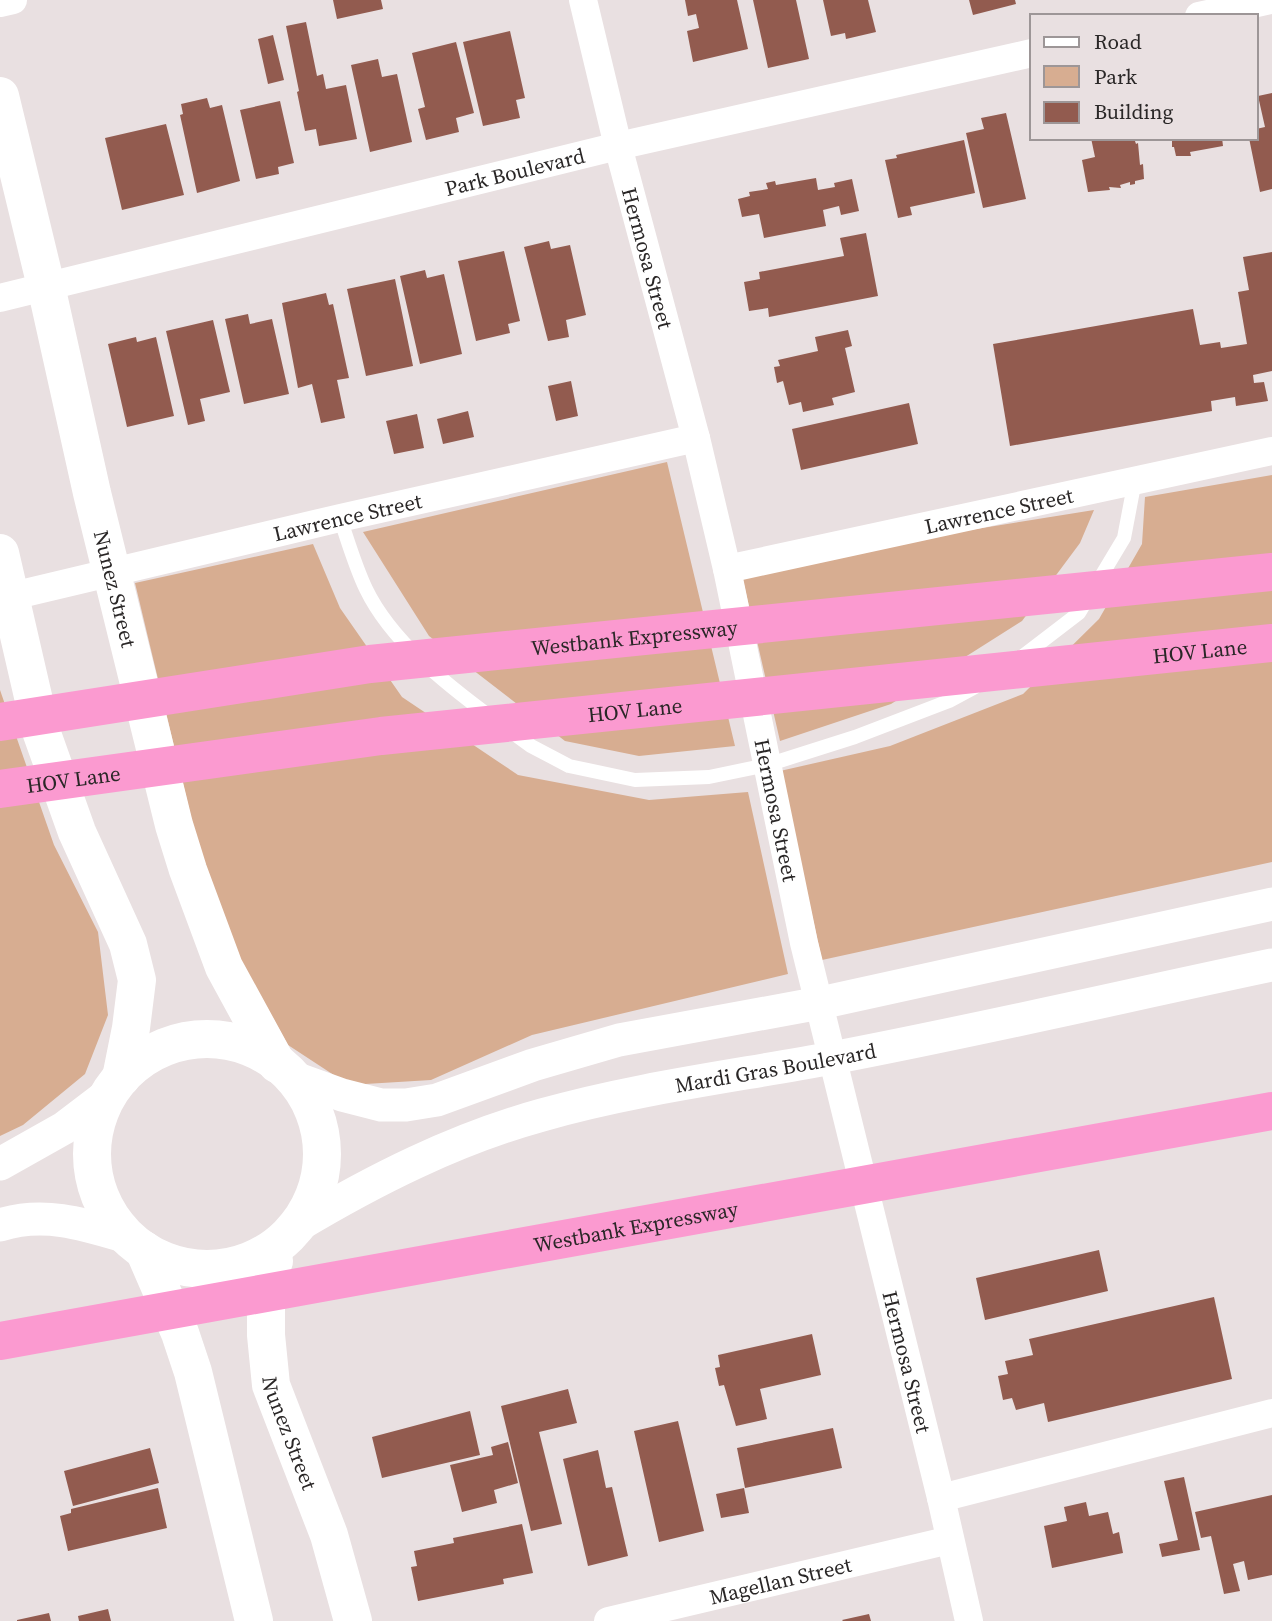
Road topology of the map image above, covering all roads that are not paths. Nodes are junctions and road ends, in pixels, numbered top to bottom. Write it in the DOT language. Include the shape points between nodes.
graph roads {
  1 [pos="13,0"];
  2 [pos="583,0"];
  3 [pos="1270,0"];
  4 [pos="0,3"];
  5 [pos="1208,14"];
  6 [pos="1030,53"];
  7 [pos="0,96"];
  8 [pos="618,146"];
  9 [pos="46,286"];
  10 [pos="0,298"];
  11 [pos="696,438"];
  12 [pos="1272,451"];
  13 [pos="1135,480"];
  14 [pos="340,518"];
  15 [pos="0,554"];
  16 [pos="727,569"];
  17 [pos="1272,572"];
  18 [pos="112,573"];
  19 [pos="5,598"];
  20 [pos="1272,643"];
  21 [pos="0,722"];
  22 [pos="767,765"];
  23 [pos="0,789"];
  24 [pos="1272,904"];
  25 [pos="1272,965"];
  26 [pos="820,1003"];
  27 [pos="833,1058"];
  28 [pos="284,1070"];
  29 [pos="116,1085"];
  30 [pos="1272,1111"];
  31 [pos="0,1164"];
  32 [pos="0,1225"];
  33 [pos="289,1233"];
  34 [pos="136,1244"];
  35 [pos="0,1341"];
  36 [pos="1272,1413"];
  37 [pos="941,1498"];
  38 [pos="950,1540"];
  39 [pos="254,1621"];
  40 [pos="353,1621"];
  41 [pos="608,1621"];
  42 [pos="969,1621"];
  1 -- 4 [label="street"];
  2 -- 8 [label="street, Hermosa Street"];
  3 -- 5 [label="street"];
  6 -- 8 [label="street, Park Boulevard"];
  7 -- 9 [label="main road, Nunez Street"];
  8 -- 9 [label="street, Park Boulevard"];
  8 -- 11 [label="street, Hermosa Street"];
  9 -- 10 [label="street, Park Boulevard"];
  9 -- 18 [label="main road, Nunez Street"];
  11 -- 14 [label="street, Lawrence Street"];
  11 -- 16 [label="street, Hermosa Street"];
  12 -- 13 [label="street, Lawrence Street"];
  13 -- 16 [label="street, Lawrence Street"];
  13 -- 22 [label="lane" via="1124,538 1079,612 1034,649 949,701"];
  14 -- 18 [label="street, Lawrence Street"];
  14 -- 22 [label="lane" via="366,589 393,632 461,695 531,746 569,766 635,780 709,778"];
  15 -- 19 [label="main road"];
  16 -- 22 [label="street, Hermosa Street"];
  17 -- 21 [label="highway, Westbank Expressway" via="370,664"];
  18 -- 19 [label="street, Lawrence Street"];
  18 -- 28 [label="main road, Nunez Street" via="188,870 224,967"];
  19 -- 29 [label="main road" via="41,731 77,832 128,944 137,980 131,1028"];
  20 -- 23 [label="highway, HOV Lane" via="381,736"];
  22 -- 26 [label="street, Hermosa Street"];
  24 -- 26 [label="street"];
  25 -- 27 [label="street, Mardi Gras Boulevard"];
  26 -- 27 [label="street, Hermosa Street"];
  26 -- 28 [label="street" via="619,1040 437,1100 406,1105 360,1100"];
  27 -- 33 [label="street, Mardi Gras Boulevard" via="542,1115 463,1141 393,1173"];
  27 -- 37 [label="street, Hermosa Street"];
  28 -- 29 [label="main road" via="244,1046 186,1041 151,1054"];
  28 -- 33 [label="main road" via="313,1109 321,1146 321,1168 309,1208"];
  29 -- 31 [label="street" via="64,1128"];
  29 -- 34 [label="main road" via="95,1127 92,1165 95,1184 113,1221"];
  30 -- 35 [label="highway, Westbank Expressway"];
  32 -- 34 [label="street" via="40,1218 76,1222"];
  33 -- 34 [label="main road" via="246,1262 204,1269 163,1260"];
  33 -- 40 [label="main road, Nunez Street" via="266,1282 265,1335 271,1385 329,1535"];
  34 -- 39 [label="main road" via="180,1333 193,1372"];
  36 -- 37 [label="street"];
  37 -- 38 [label="street, Hermosa Street"];
  38 -- 41 [label="street, Magellan Street"];
  38 -- 42 [label="street, Hermosa Street"];
}
